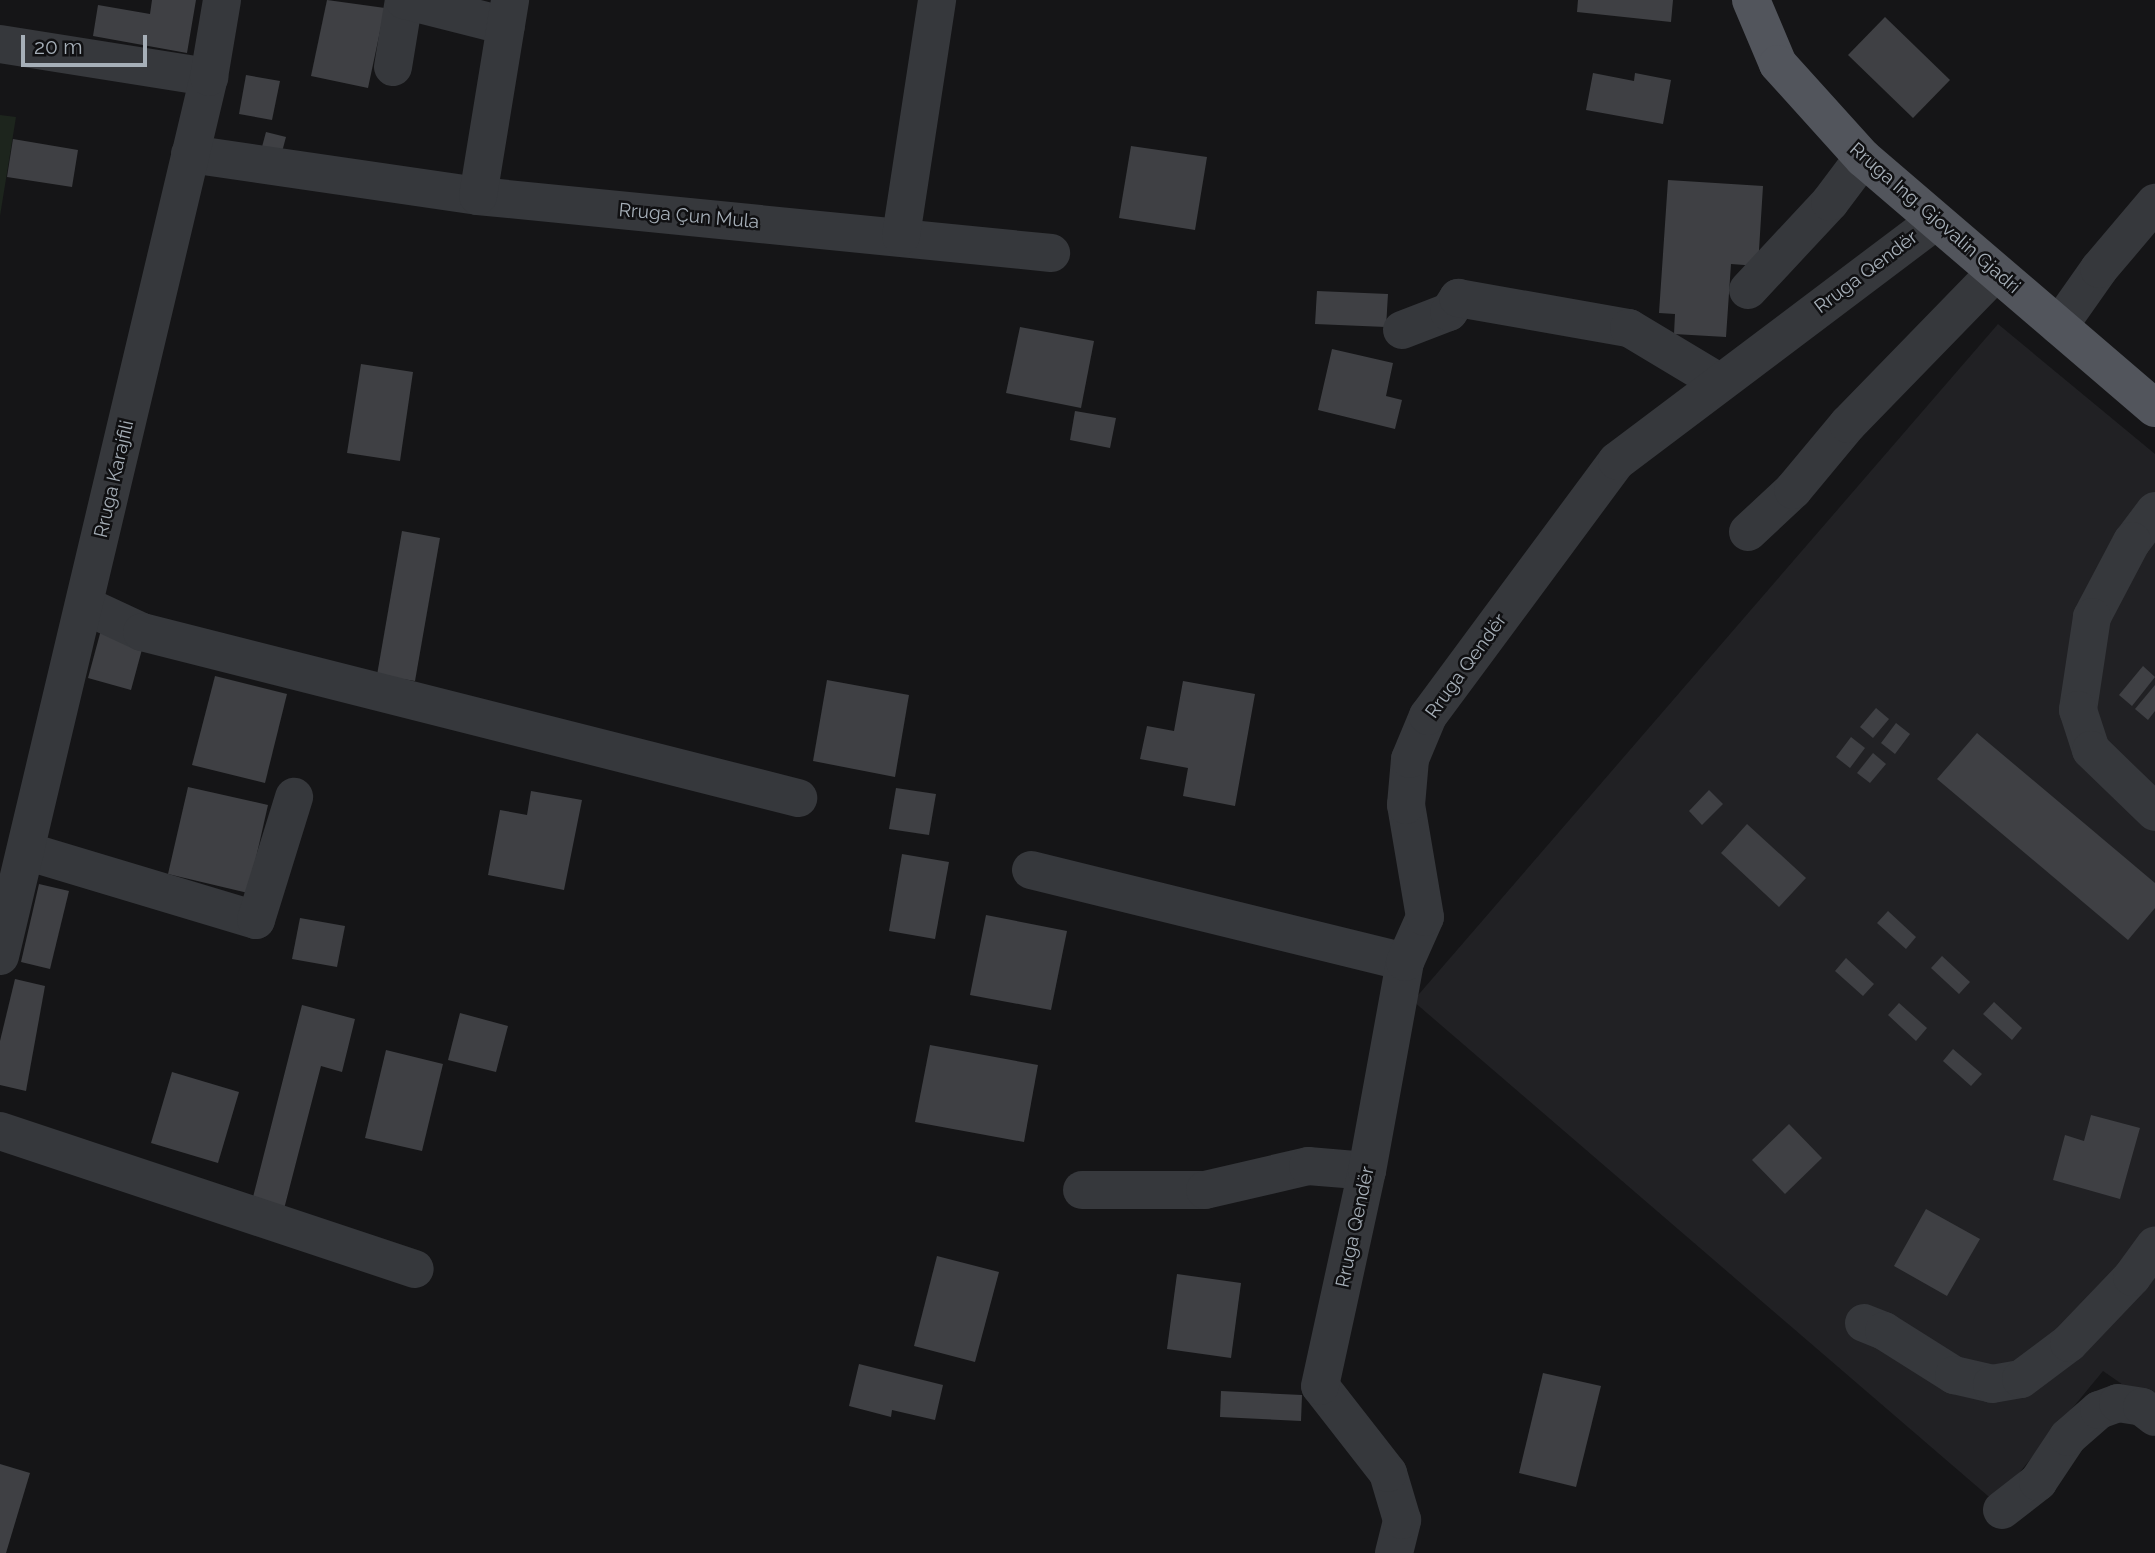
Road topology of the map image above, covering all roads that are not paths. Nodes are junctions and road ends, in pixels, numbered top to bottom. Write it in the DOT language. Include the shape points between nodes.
graph roads {
  1 [pos="222,0"];
  2 [pos="937,0"];
  3 [pos="1751,0"];
  4 [pos="508,13"];
  5 [pos="0,44"];
  6 [pos="393,67"];
  7 [pos="209,77"];
  8 [pos="190,154"];
  9 [pos="1863,158"];
  10 [pos="478,196"];
  11 [pos="2155,203"];
  12 [pos="1934,222"];
  13 [pos="901,236"];
  14 [pos="1051,253"];
  15 [pos="1995,273"];
  16 [pos="1748,290"];
  17 [pos="2059,326"];
  18 [pos="1402,330"];
  19 [pos="1720,382"];
  20 [pos="2155,408"];
  21 [pos="2155,511"];
  22 [pos="1748,532"];
  23 [pos="84,605"];
  24 [pos="294,797"];
  25 [pos="798,798"];
  26 [pos="2155,812"];
  27 [pos="26,851"];
  28 [pos="1031,870"];
  29 [pos="0,956"];
  30 [pos="1405,962"];
  31 [pos="0,1104"];
  32 [pos="0,1130"];
  33 [pos="1367,1171"];
  34 [pos="221,1177"];
  35 [pos="1082,1190"];
  36 [pos="2155,1245"];
  37 [pos="415,1269"];
  38 [pos="1864,1323"];
  39 [pos="2155,1417"];
  40 [pos="2002,1510"];
  41 [pos="1394,1553"];
  1 -- 7 [label="street, Rruga Karajfili"];
  2 -- 13 [label="street"];
  3 -- 9 [label="main road, Rruga Ing. Gjovalin Gjadri" via="1778,64"];
  4 -- 6 [label="street" via="404,0"];
  4 -- 10 [label="street"];
  5 -- 7 [label="street"];
  7 -- 8 [label="street, Rruga Karajfili"];
  8 -- 10 [label="street, Rruga Çun Mula"];
  8 -- 23 [label="street, Rruga Karajfili"];
  9 -- 12 [label="main road, Rruga Ing. Gjovalin Gjadri"];
  9 -- 16 [label="street" via="1830,202"];
  10 -- 13 [label="street, Rruga Çun Mula"];
  11 -- 17 [label="street" via="2099,269"];
  12 -- 15 [label="main road, Rruga Ing. Gjovalin Gjadri"];
  12 -- 19 [label="street, Rruga Qendër"];
  13 -- 14 [label="street, Rruga Çun Mula"];
  15 -- 17 [label="main road, Rruga Ing. Gjovalin Gjadri"];
  15 -- 22 [label="street"];
  17 -- 20 [label="main road, Rruga Ing. Gjovalin Gjadri"];
  18 -- 19 [label="street" via="1449,312 1458,298 1629,328"];
  19 -- 30 [label="street, Rruga Qendër" via="1616,461 1428,716 1410,759 1406,805 1425,917"];
  21 -- 26 [label="street" via="2132,541 2092,617 2078,710 2091,750"];
  23 -- 25 [label="street" via="142,632"];
  23 -- 27 [label="street, Rruga Karajfili"];
  24 -- 27 [label="street" via="256,920"];
  27 -- 29 [label="street, Rruga Karajfili"];
  28 -- 30 [label="street"];
  30 -- 33 [label="street, Rruga Qendër"];
  31 -- 34 [label="street"];
  32 -- 37 [label="street"];
  33 -- 35 [label="street" via="1308,1167 1205,1190"];
  33 -- 41 [label="street, Rruga Qendër" via="1320,1386 1388,1473 1402,1520"];
  36 -- 38 [label="street" via="2069,1343 2021,1380 1992,1384 1954,1375"];
  39 -- 40 [label="street" via="2142,1407 2118,1403 2099,1409 2068,1437 2038,1482"];
}
